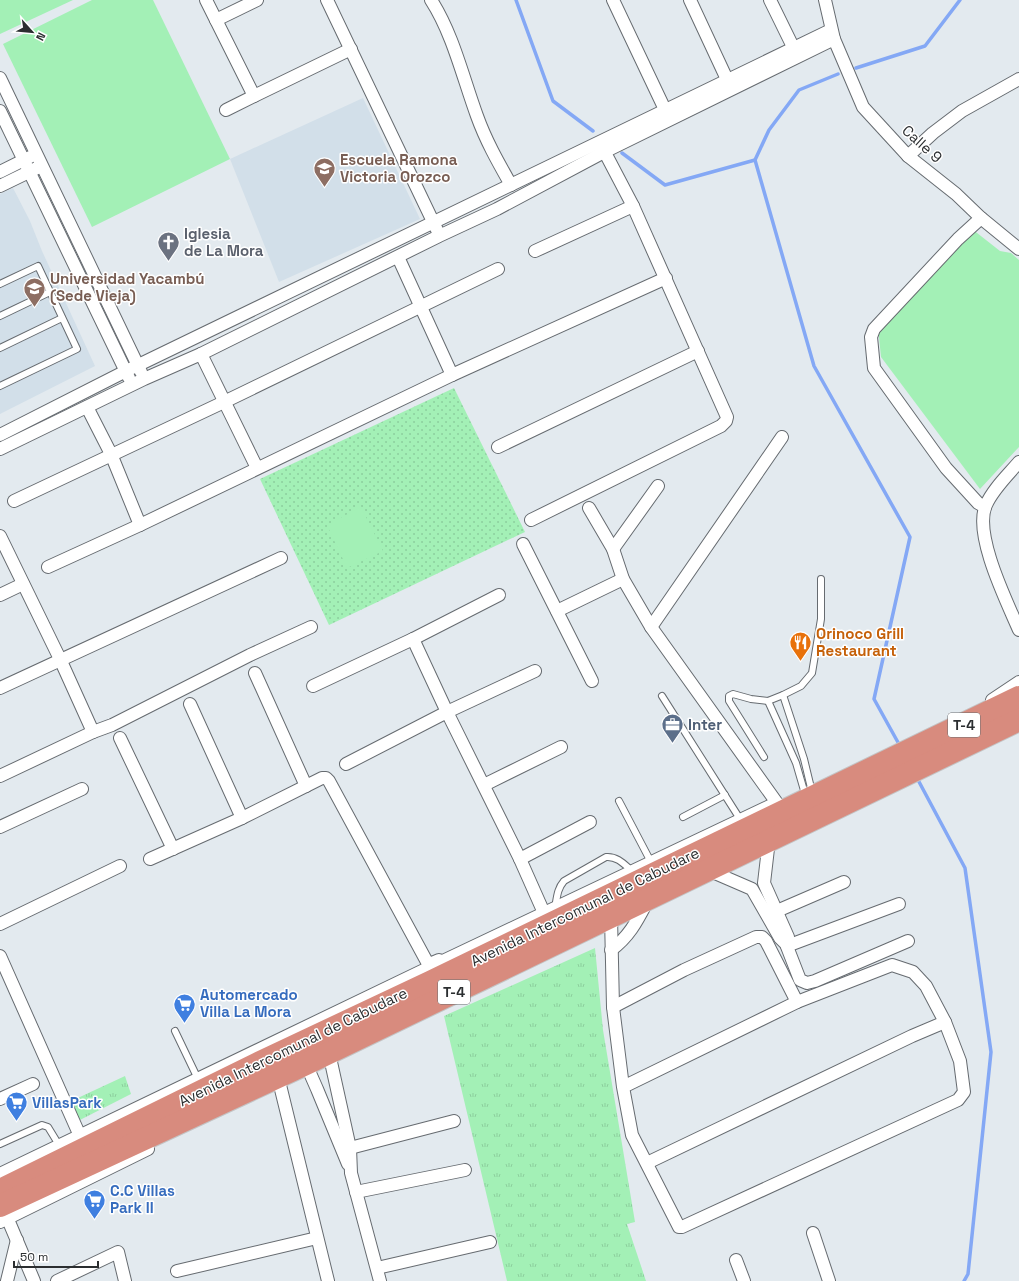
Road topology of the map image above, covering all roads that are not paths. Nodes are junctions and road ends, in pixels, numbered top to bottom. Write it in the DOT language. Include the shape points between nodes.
graph roads {
  1 [pos="206,0"];
  2 [pos="257,0"];
  3 [pos="327,0"];
  4 [pos="431,0"];
  5 [pos="613,0"];
  6 [pos="690,0"];
  7 [pos="770,0"];
  8 [pos="825,0"];
  9 [pos="216,20"];
  10 [pos="833,34"];
  11 [pos="351,49"];
  12 [pos="796,52"];
  13 [pos="0,78"];
  14 [pos="1019,79"];
  15 [pos="730,85"];
  16 [pos="254,96"];
  17 [pos="226,110"];
  18 [pos="0,111"];
  19 [pos="668,115"];
  20 [pos="602,147"];
  21 [pos="37,154"];
  22 [pos="908,156"];
  23 [pos="24,160"];
  24 [pos="42,166"];
  25 [pos="0,172"];
  26 [pos="30,172"];
  27 [pos="511,185"];
  28 [pos="0,186"];
  29 [pos="633,206"];
  30 [pos="981,218"];
  31 [pos="434,223"];
  32 [pos="439,236"];
  33 [pos="1019,249"];
  34 [pos="535,252"];
  35 [pos="398,257"];
  36 [pos="498,269"];
  37 [pos="666,278"];
  38 [pos="0,284"];
  39 [pos="50,292"];
  40 [pos="421,307"];
  41 [pos="0,316"];
  42 [pos="62,318"];
  43 [pos="0,348"];
  44 [pos="698,351"];
  45 [pos="201,354"];
  46 [pos="138,366"];
  47 [pos="126,372"];
  48 [pos="452,374"];
  49 [pos="144,379"];
  50 [pos="0,386"];
  51 [pos="132,386"];
  52 [pos="224,402"];
  53 [pos="87,407"];
  54 [pos="0,435"];
  55 [pos="782,437"];
  56 [pos="498,446"];
  57 [pos="0,449"];
  58 [pos="111,454"];
  59 [pos="1019,462"];
  60 [pos="257,468"];
  61 [pos="658,486"];
  62 [pos="14,501"];
  63 [pos="985,507"];
  64 [pos="589,508"];
  65 [pos="532,520"];
  66 [pos="140,525"];
  67 [pos="0,536"];
  68 [pos="523,544"];
  69 [pos="613,549"];
  70 [pos="280,558"];
  71 [pos="48,567"];
  72 [pos="623,579"];
  73 [pos="821,579"];
  74 [pos="23,584"];
  75 [pos="0,595"];
  76 [pos="499,595"];
  77 [pos="557,612"];
  78 [pos="311,627"];
  79 [pos="651,627"];
  80 [pos="1019,630"];
  81 [pos="413,640"];
  82 [pos="60,659"];
  83 [pos="535,671"];
  84 [pos="255,673"];
  85 [pos="592,681"];
  86 [pos="1019,682"];
  87 [pos="313,686"];
  88 [pos="0,688"];
  89 [pos="783,695"];
  90 [pos="662,696"];
  91 [pos="1019,697"];
  92 [pos="768,701"];
  93 [pos="190,704"];
  94 [pos="447,712"];
  95 [pos="1019,720"];
  96 [pos="93,732"];
  97 [pos="120,738"];
  98 [pos="934,740"];
  99 [pos="561,747"];
  100 [pos="764,757"];
  101 [pos="908,763"];
  102 [pos="346,764"];
  103 [pos="0,776"];
  104 [pos="847,780"];
  105 [pos="484,785"];
  106 [pos="306,786"];
  107 [pos="82,789"];
  108 [pos="808,793"];
  109 [pos="725,794"];
  110 [pos="619,801"];
  111 [pos="777,803"];
  112 [pos="682,817"];
  113 [pos="242,818"];
  114 [pos="740,819"];
  115 [pos="590,822"];
  116 [pos="0,827"];
  117 [pos="769,840"];
  118 [pos="173,849"];
  119 [pos="520,858"];
  120 [pos="150,860"];
  121 [pos="651,862"];
  122 [pos="120,866"];
  123 [pos="708,870"];
  124 [pos="632,871"];
  125 [pos="844,882"];
  126 [pos="764,883"];
  127 [pos="752,889"];
  128 [pos="649,898"];
  129 [pos="898,904"];
  130 [pos="580,909"];
  131 [pos="547,910"];
  132 [pos="772,913"];
  133 [pos="611,917"];
  134 [pos="0,924"];
  135 [pos="908,941"];
  136 [pos="786,945"];
  137 [pos="611,950"];
  138 [pos="0,956"];
  139 [pos="797,1002"];
  140 [pos="613,1007"];
  141 [pos="945,1022"];
  142 [pos="175,1031"];
  143 [pos="329,1053"];
  144 [pos="306,1064"];
  145 [pos="278,1077"];
  146 [pos="198,1079"];
  147 [pos="33,1084"];
  148 [pos="336,1085"];
  149 [pos="623,1087"];
  150 [pos="318,1090"];
  151 [pos="0,1099"];
  152 [pos="454,1121"];
  153 [pos="80,1136"];
  154 [pos="0,1144"];
  155 [pos="59,1145"];
  156 [pos="350,1148"];
  157 [pos="647,1163"];
  158 [pos="465,1170"];
  159 [pos="351,1173"];
  160 [pos="0,1174"];
  161 [pos="356,1192"];
  162 [pos="2,1208"];
  163 [pos="813,1233"];
  164 [pos="317,1238"];
  165 [pos="17,1240"];
  166 [pos="490,1242"];
  167 [pos="736,1260"];
  168 [pos="377,1268"];
  169 [pos="178,1271"];
  170 [pos="7,1281"];
  171 [pos="34,1281"];
  172 [pos="58,1281"];
  173 [pos="125,1281"];
  174 [pos="328,1281"];
  175 [pos="380,1281"];
  176 [pos="744,1281"];
  177 [pos="829,1281"];
  1 -- 9 [label="street"];
  2 -- 9 [label="street"];
  3 -- 11 [label="street"];
  4 -- 27 [label="street" via="450,38 491,152"];
  5 -- 19 [label="street"];
  6 -- 15 [label="street"];
  7 -- 12 [label="street"];
  8 -- 10 [label="street, Calle 9"];
  9 -- 16 [label="street"];
  10 -- 12 [label="street"];
  10 -- 22 [label="street, Calle 9" via="862,107"];
  11 -- 16 [label="street"];
  11 -- 31 [label="street"];
  12 -- 15 [label="street"];
  13 -- 21 [label="street"];
  14 -- 22 [label="street" via="962,111 933,132"];
  15 -- 19 [label="street"];
  16 -- 17 [label="street"];
  18 -- 23 [label="street"];
  19 -- 20 [label="street"];
  20 -- 27 [label="street"];
  20 -- 29 [label="street"];
  20 -- 32 [label="street" via="497,209"];
  21 -- 23 [label="street"];
  21 -- 24 [label="street"];
  22 -- 30 [label="street, Calle 9" via="956,194"];
  23 -- 25 [label="street"];
  23 -- 26 [label="street"];
  24 -- 26 [label="street"];
  24 -- 46 [label="street"];
  26 -- 28 [label="street"];
  26 -- 47 [label="street"];
  27 -- 31 [label="street"];
  29 -- 34 [label="street"];
  29 -- 37 [label="street"];
  30 -- 33 [label="street, Calle 9"];
  30 -- 63 [label="street" via="884,318 874,329 871,337 874,368 946,468 978,503"];
  31 -- 32 [label="street"];
  31 -- 46 [label="street"];
  32 -- 35 [label="street"];
  35 -- 40 [label="street"];
  35 -- 45 [label="street"];
  36 -- 40 [label="street"];
  37 -- 44 [label="street"];
  37 -- 48 [label="street"];
  38 -- 39 [label="lane" via="38,266"];
  39 -- 41 [label="lane"];
  39 -- 42 [label="lane"];
  40 -- 48 [label="street"];
  40 -- 52 [label="street"];
  42 -- 43 [label="lane"];
  42 -- 50 [label="lane" via="77,349"];
  44 -- 56 [label="street"];
  44 -- 65 [label="street" via="727,416 724,424"];
  45 -- 49 [label="street"];
  45 -- 52 [label="street"];
  46 -- 47 [label="street"];
  46 -- 49 [label="street"];
  47 -- 51 [label="street"];
  47 -- 54 [label="street"];
  48 -- 60 [label="street"];
  49 -- 51 [label="street"];
  51 -- 53 [label="street"];
  52 -- 58 [label="street"];
  52 -- 60 [label="street"];
  53 -- 57 [label="street"];
  53 -- 58 [label="street"];
  55 -- 79 [label="street"];
  58 -- 62 [label="street"];
  58 -- 66 [label="street"];
  59 -- 63 [label="street" via="998,486"];
  60 -- 66 [label="street"];
  61 -- 69 [label="street"];
  63 -- 80 [label="street" via="984,532 988,551"];
  64 -- 69 [label="street"];
  66 -- 71 [label="street"];
  67 -- 74 [label="street"];
  68 -- 77 [label="street"];
  69 -- 72 [label="street"];
  70 -- 82 [label="street"];
  72 -- 77 [label="street"];
  72 -- 79 [label="street"];
  73 -- 89 [label="lane" via="820,619 812,673 801,686"];
  74 -- 75 [label="street"];
  74 -- 82 [label="street"];
  76 -- 81 [label="street"];
  77 -- 85 [label="street"];
  78 -- 96 [label="street"];
  79 -- 111 [label="street"];
  81 -- 87 [label="street"];
  81 -- 94 [label="street"];
  82 -- 88 [label="street"];
  82 -- 96 [label="street"];
  83 -- 94 [label="street"];
  84 -- 106 [label="street"];
  86 -- 98 [label="street"];
  89 -- 92 [label="lane"];
  89 -- 108 [label="lane" via="804,759"];
  90 -- 109 [label="lane"];
  91 -- 98 [label="highway, Avenida Intercomunal de Cabudare / T-4"];
  92 -- 100 [label="lane" via="733,694 729,695 728,700"];
  92 -- 108 [label="lane"];
  93 -- 113 [label="street"];
  94 -- 102 [label="street"];
  94 -- 105 [label="street"];
  95 -- 101 [label="highway, Avenida Intercomunal de Cabudare / T-4"];
  96 -- 103 [label="street"];
  97 -- 118 [label="street"];
  98 -- 101 [label="highway, Avenida Intercomunal de Cabudare / T-4"];
  99 -- 105 [label="street"];
  101 -- 104 [label="highway, Avenida Intercomunal de Cabudare / T-4"];
  101 -- 117 [label="highway, Avenida Intercomunal de Cabudare / T-4"];
  104 -- 108 [label="street"];
  104 -- 130 [label="highway, Avenida Intercomunal de Cabudare / T-4"];
  105 -- 119 [label="street"];
  106 -- 113 [label="street"];
  106 -- 131 [label="street" via="322,778 329,781 427,962 432,963"];
  107 -- 116 [label="street"];
  108 -- 111 [label="street"];
  109 -- 112 [label="lane"];
  109 -- 114 [label="lane"];
  110 -- 121 [label="lane"];
  111 -- 114 [label="street"];
  113 -- 118 [label="street"];
  114 -- 121 [label="street"];
  115 -- 119 [label="street"];
  117 -- 123 [label="highway, Avenida Intercomunal de Cabudare / T-4"];
  117 -- 126 [label="street"];
  118 -- 120 [label="street"];
  119 -- 131 [label="street"];
  121 -- 124 [label="street"];
  122 -- 134 [label="street"];
  123 -- 127 [label="street"];
  123 -- 128 [label="highway, Avenida Intercomunal de Cabudare / T-4"];
  124 -- 131 [label="street"];
  124 -- 131 [label="lane" via="618,859 606,857 564,881"];
  125 -- 132 [label="street"];
  126 -- 127 [label="street"];
  126 -- 132 [label="street"];
  127 -- 132 [label="street"];
  128 -- 133 [label="highway, Avenida Intercomunal de Cabudare / T-4"];
  128 -- 137 [label="street" via="623,942"];
  129 -- 136 [label="street"];
  130 -- 131 [label="highway"];
  130 -- 162 [label="highway, Avenida Intercomunal de Cabudare / T-4" via="258,1063"];
  131 -- 146 [label="street"];
  132 -- 136 [label="street" via="780,938"];
  133 -- 137 [label="street"];
  133 -- 143 [label="highway, Avenida Intercomunal de Cabudare / T-4"];
  135 -- 136 [label="street" via="807,983 800,980"];
  137 -- 140 [label="street"];
  138 -- 153 [label="street"];
  139 -- 140 [label="street" via="766,941 762,937 756,937 684,970"];
  139 -- 141 [label="street" via="892,965 913,972 926,986"];
  139 -- 149 [label="street"];
  140 -- 149 [label="street"];
  141 -- 157 [label="street"];
  141 -- 157 [label="street" via="960,1061 964,1092 958,1100 682,1227 677,1225"];
  142 -- 146 [label="lane"];
  143 -- 144 [label="highway, Avenida Intercomunal de Cabudare / T-4"];
  143 -- 148 [label="street"];
  144 -- 145 [label="highway, Avenida Intercomunal de Cabudare / T-4"];
  144 -- 150 [label="street"];
  145 -- 162 [label="highway, Avenida Intercomunal de Cabudare / T-4"];
  145 -- 164 [label="street"];
  146 -- 153 [label="street"];
  147 -- 151 [label="street"];
  148 -- 150 [label="street"];
  148 -- 156 [label="street"];
  149 -- 157 [label="street" via="632,1135"];
  150 -- 159 [label="street"];
  152 -- 156 [label="street"];
  153 -- 155 [label="street"];
  154 -- 155 [label="lane" via="45,1125"];
  155 -- 160 [label="street"];
  156 -- 159 [label="street"];
  158 -- 161 [label="street"];
  159 -- 161 [label="street"];
  161 -- 168 [label="street"];
  162 -- 165 [label="street"];
  163 -- 177 [label="street"];
  164 -- 169 [label="street"];
  164 -- 174 [label="street"];
  165 -- 170 [label="street"];
  165 -- 171 [label="street"];
  166 -- 168 [label="street"];
  167 -- 176 [label="street"];
  168 -- 175 [label="street"];
  172 -- 173 [label="street" via="118,1252"];
}
